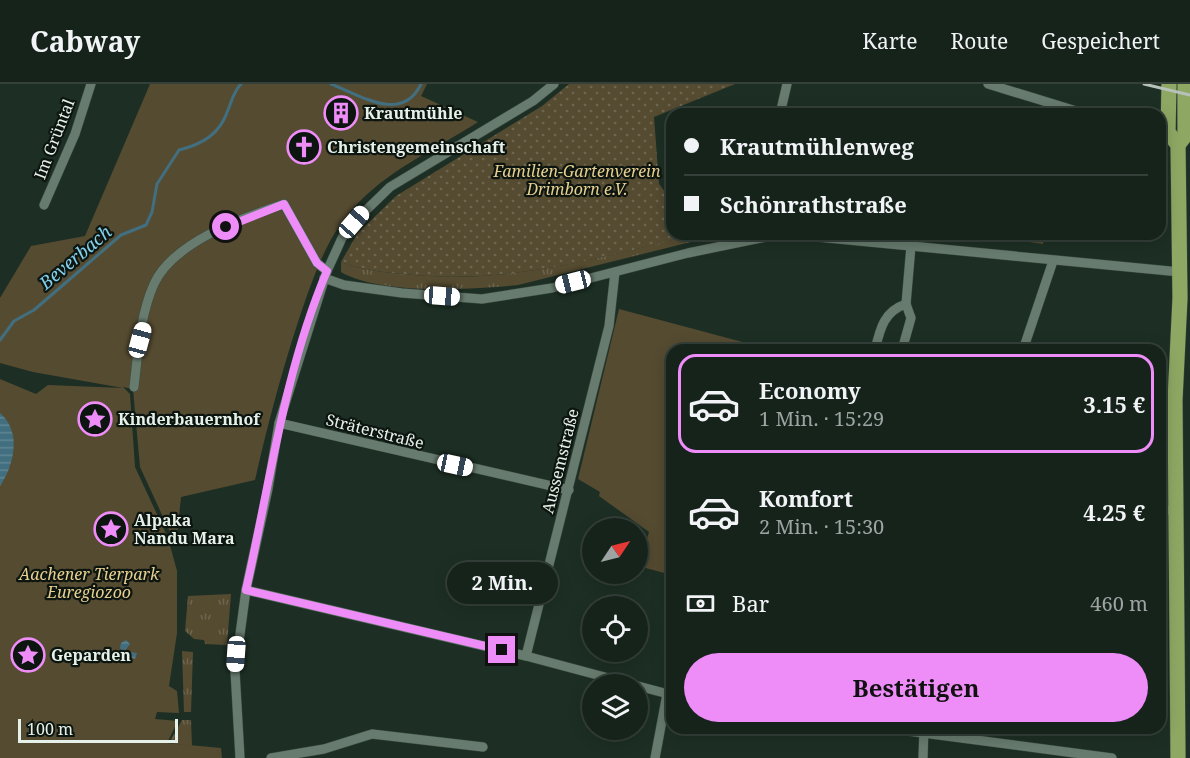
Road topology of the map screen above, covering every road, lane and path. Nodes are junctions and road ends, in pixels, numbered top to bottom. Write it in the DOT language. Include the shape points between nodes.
graph roads {
  1 [pos="90,84"];
  2 [pos="554,84"];
  3 [pos="787,84"];
  4 [pos="988,84"];
  5 [pos="1169,84"];
  6 [pos="1185,84"];
  7 [pos="781,108"];
  8 [pos="1066,108"];
  9 [pos="1178,145"];
  10 [pos="44,205"];
  11 [pos="755,240"];
  12 [pos="848,240"];
  13 [pos="911,246"];
  14 [pos="1053,261"];
  15 [pos="615,272"];
  16 [pos="1180,272"];
  17 [pos="326,274"];
  18 [pos="1185,298"];
  19 [pos="906,304"];
  20 [pos="877,344"];
  21 [pos="904,344"];
  22 [pos="1025,344"];
  23 [pos="134,387"];
  24 [pos="279,423"];
  25 [pos="569,490"];
  26 [pos="1166,510"];
  27 [pos="1176,510"];
  28 [pos="246,590"];
  29 [pos="526,656"];
  30 [pos="594,674"];
  31 [pos="648,688"];
  32 [pos="666,693"];
  33 [pos="666,711"];
  34 [pos="924,734"];
  35 [pos="951,734"];
  36 [pos="483,747"];
  37 [pos="240,758"];
  38 [pos="271,758"];
  39 [pos="655,758"];
  40 [pos="923,758"];
  41 [pos="1112,758"];
  42 [pos="1178,758"];
  1 -- 10 [label="street, Im Grüntal" via="75,134"];
  2 -- 17 [label="street" via="533,101 390,187 342,238"];
  3 -- 7 [label="street"];
  4 -- 8 [label="street"];
  5 -- 9 [label="main road" via="1168,132"];
  6 -- 9 [label="main road" via="1185,136"];
  9 -- 16 [label="main road"];
  11 -- 15 [label="street"];
  12 -- 13 [label="street"];
  13 -- 14 [label="street"];
  13 -- 19 [label="street"];
  14 -- 16 [label="street"];
  14 -- 22 [label="street"];
  15 -- 17 [label="street" via="552,288 482,299 344,285"];
  15 -- 25 [label="street, Aussemstraße" via="609,326"];
  16 -- 18 [label="main road"];
  17 -- 23 [label="street" via="284,204 207,235 177,255 154,283"];
  17 -- 24 [label="street"];
  18 -- 27 [label="main road" via="1176,360"];
  19 -- 20 [label="street" via="890,312 883,321"];
  19 -- 21 [label="street" via="911,318"];
  24 -- 25 [label="street, Sträterstraße"];
  24 -- 28 [label="street"];
  25 -- 29 [label="street, Aussemstraße"];
  26 -- 27 [label="street"];
  27 -- 42 [label="main road"];
  28 -- 29 [label="street"];
  28 -- 37 [label="street" via="235,671"];
  29 -- 30 [label="street"];
  31 -- 32 [label="street"];
  33 -- 39 [label="street"];
  34 -- 40 [label="street"];
  35 -- 41 [label="street"];
  36 -- 38 [label="street" via="372,734"];
}
